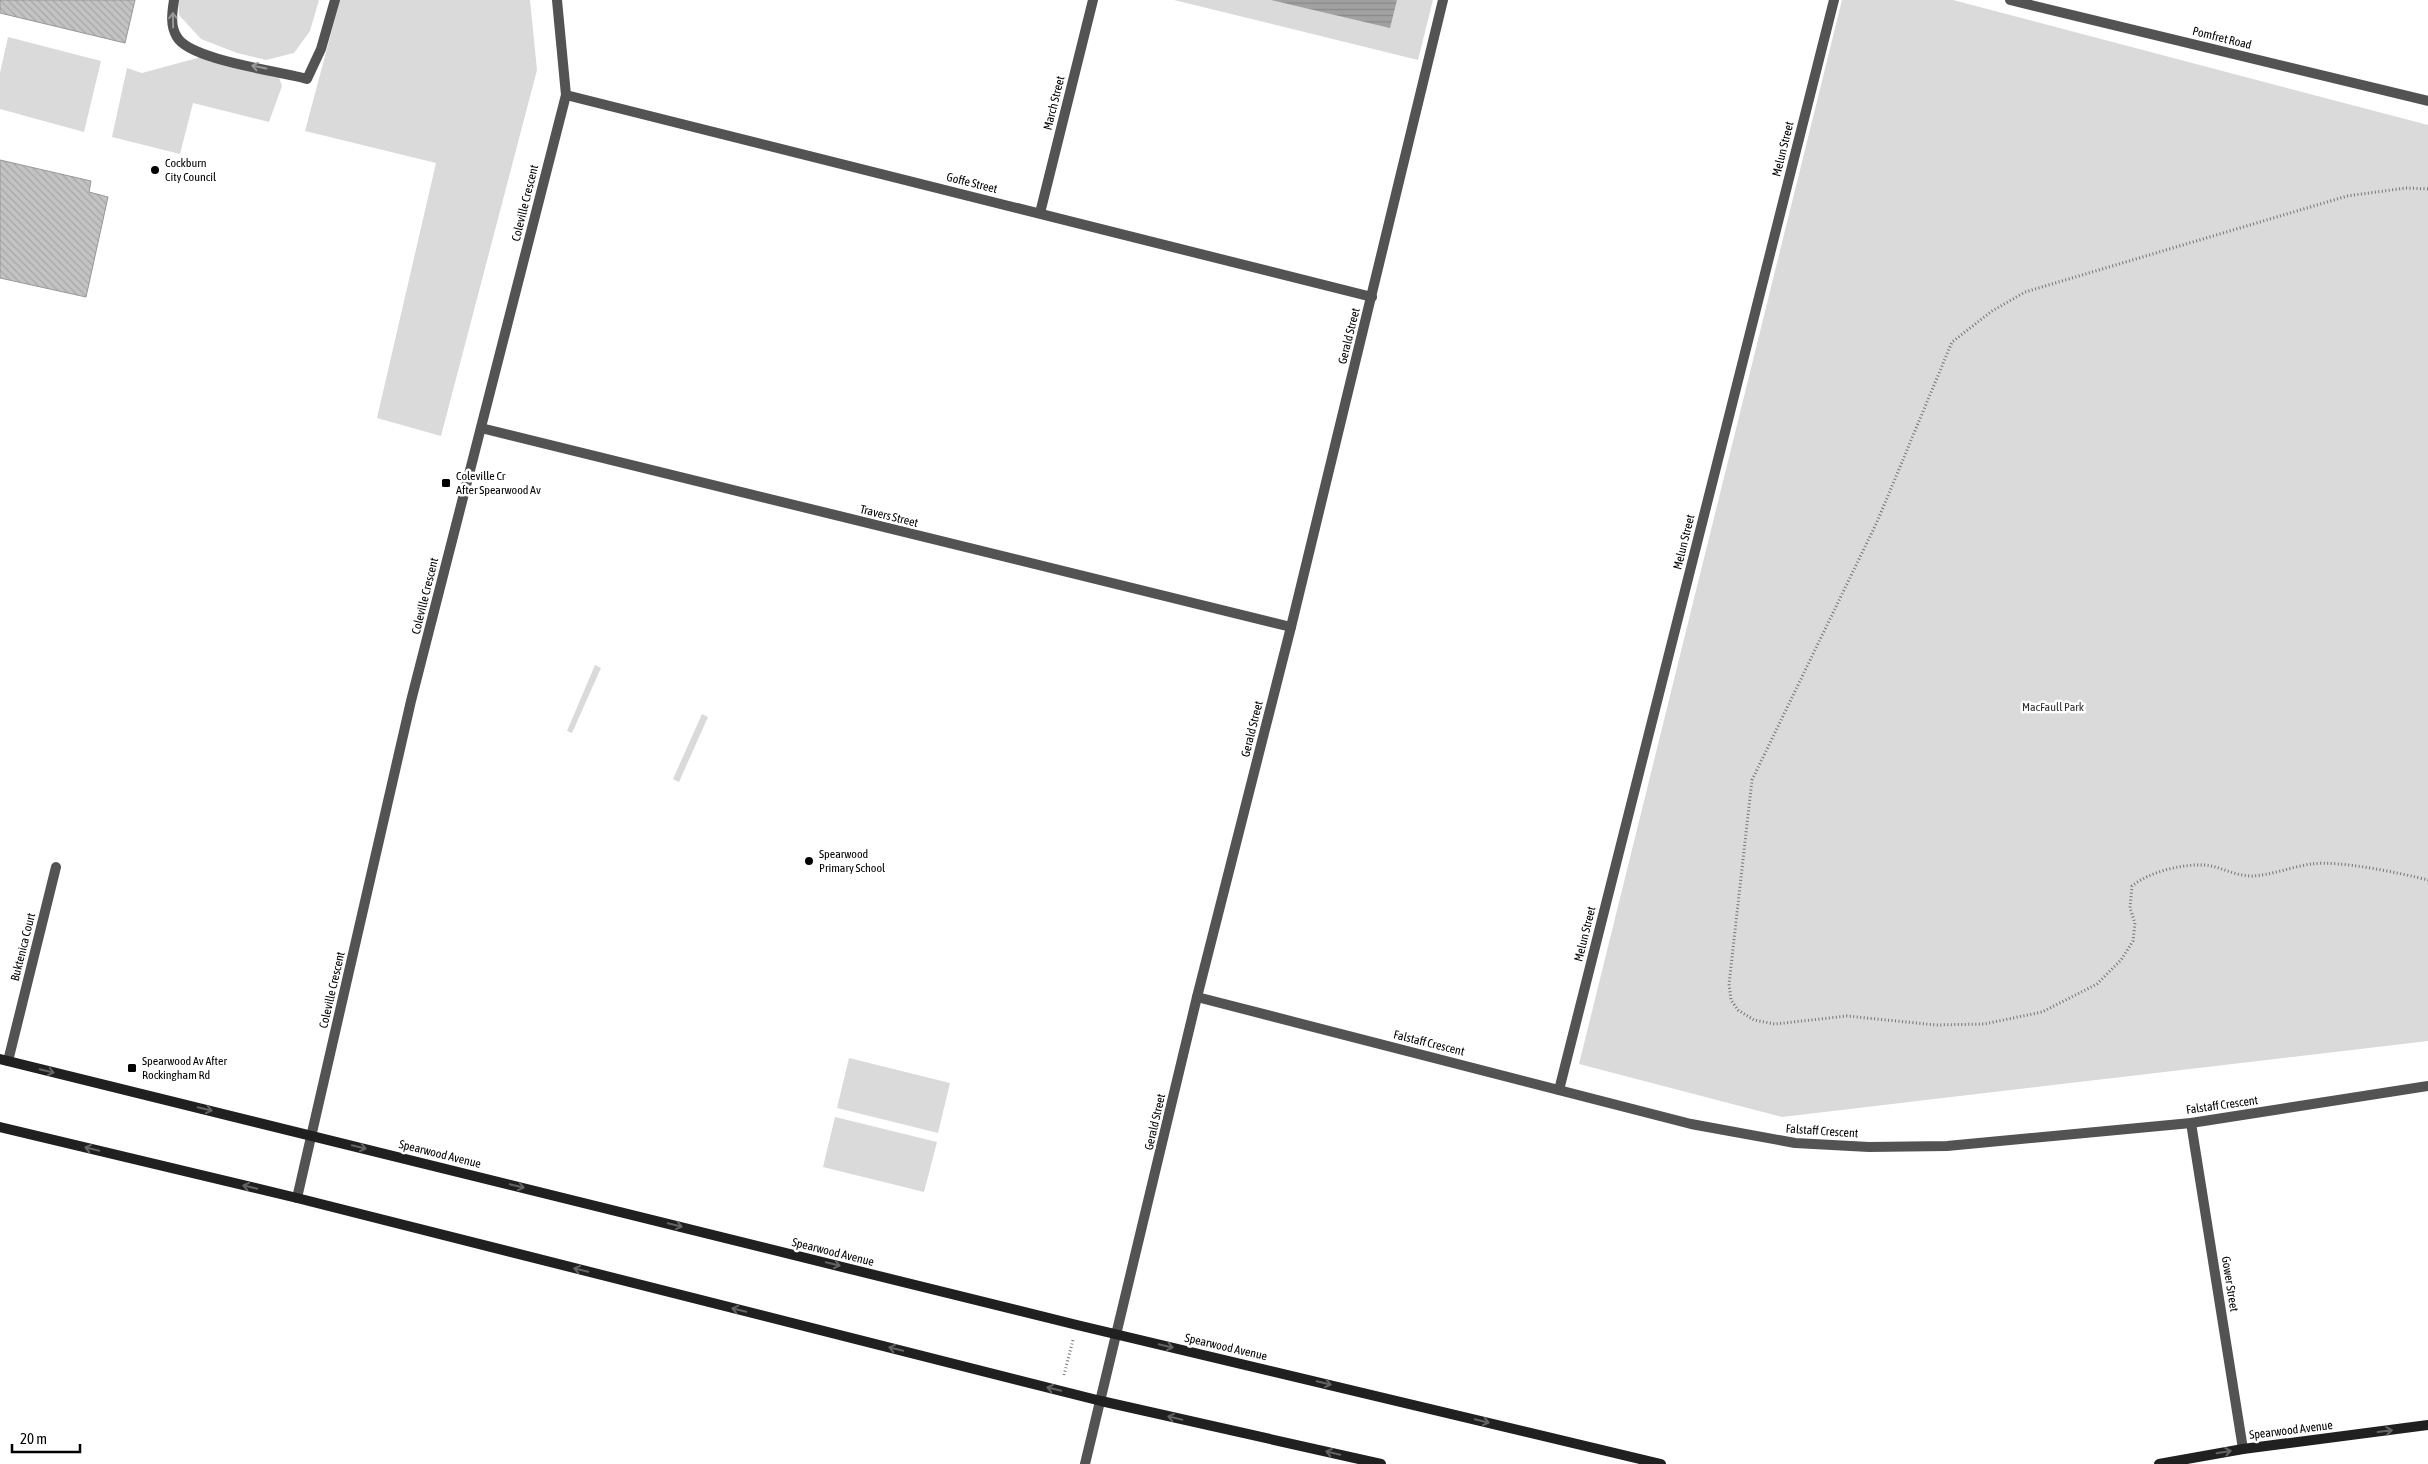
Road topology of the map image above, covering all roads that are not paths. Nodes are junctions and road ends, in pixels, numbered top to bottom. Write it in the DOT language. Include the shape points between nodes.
graph roads {
  1 [pos="174,0"];
  2 [pos="336,0"];
  3 [pos="556,0"];
  4 [pos="1093,0"];
  5 [pos="1443,0"];
  6 [pos="1834,0"];
  7 [pos="2010,0"];
  8 [pos="566,95"];
  9 [pos="2428,101"];
  10 [pos="1040,213"];
  11 [pos="1372,297"];
  12 [pos="481,428"];
  13 [pos="1291,627"];
  14 [pos="56,867"];
  15 [pos="1197,997"];
  16 [pos="4,1060"];
  17 [pos="2428,1086"];
  18 [pos="1559,1090"];
  19 [pos="2191,1123"];
  20 [pos="0,1128"];
  21 [pos="312,1136"];
  22 [pos="297,1198"];
  23 [pos="1118,1334"];
  24 [pos="1101,1401"];
  25 [pos="2428,1425"];
  26 [pos="2243,1449"];
  27 [pos="1085,1464"];
  28 [pos="1381,1464"];
  29 [pos="1661,1464"];
  30 [pos="2159,1464"];
  2 -- 1 [label="street, one-way" via="321,49 307,79 190,50 178,39 172,25"];
  3 -- 8 [label="street, Coleville Crescent"];
  4 -- 10 [label="street, March Street"];
  5 -- 11 [label="street, Gerald Street"];
  6 -- 18 [label="street, Melun Street"];
  7 -- 9 [label="street, Pomfret Road"];
  8 -- 10 [label="street, Goffe Street"];
  8 -- 12 [label="street, Coleville Crescent"];
  10 -- 11 [label="street, Goffe Street"];
  11 -- 13 [label="street, Gerald Street"];
  12 -- 13 [label="street, Travers Street"];
  12 -- 21 [label="street, Coleville Crescent" via="410,701"];
  13 -- 15 [label="street, Gerald Street"];
  14 -- 16 [label="street, Buktenica Court"];
  15 -- 18 [label="street, Falstaff Crescent"];
  15 -- 23 [label="street, Gerald Street"];
  16 -- 21 [label="main road, Spearwood Avenue, one-way"];
  17 -- 19 [label="street, Falstaff Crescent"];
  18 -- 19 [label="street, Falstaff Crescent" via="1692,1124 1823,1145 1947,1146"];
  19 -- 26 [label="street, Gower Street"];
  22 -- 20 [label="main road, one-way"];
  21 -- 22 [label="street, Coleville Crescent"];
  21 -- 23 [label="main road, Spearwood Avenue, one-way"];
  24 -- 22 [label="main road, one-way"];
  23 -- 24 [label="street, Gerald Street"];
  23 -- 29 [label="main road, Spearwood Avenue, one-way"];
  24 -- 27 [label="street, Gerald Street"];
  28 -- 24 [label="main road, one-way"];
  26 -- 25 [label="main road, Spearwood Avenue, one-way"];
  30 -- 26 [label="main road, Spearwood Avenue, one-way"];
}
